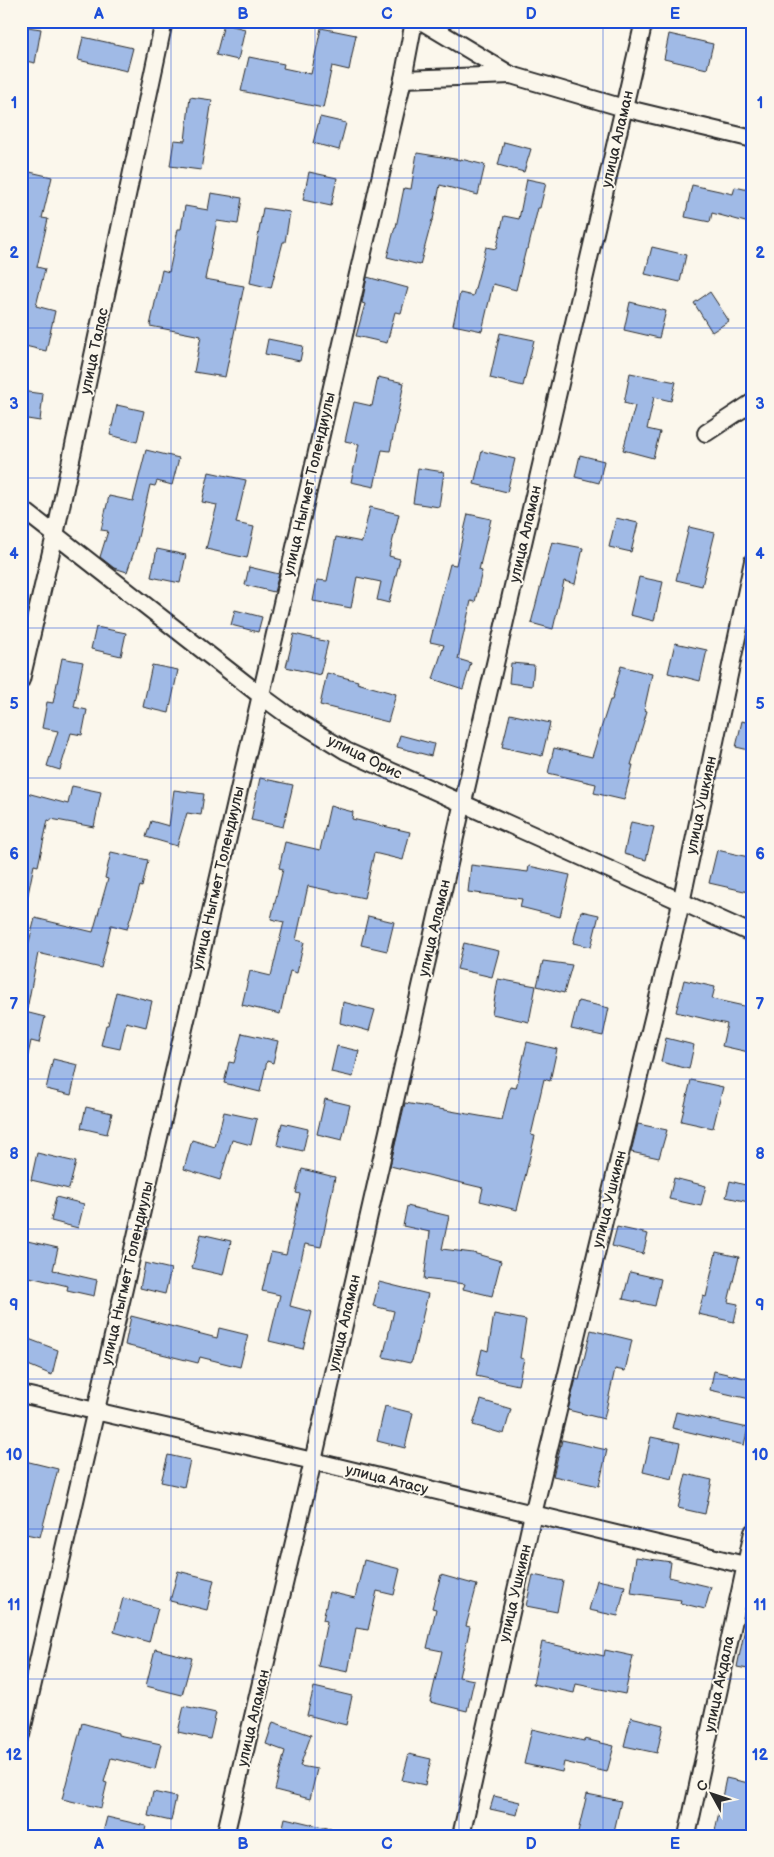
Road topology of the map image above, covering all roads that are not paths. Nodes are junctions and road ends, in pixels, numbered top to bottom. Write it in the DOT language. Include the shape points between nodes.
graph roads {
  1 [pos="164,21"];
  2 [pos="414,21"];
  3 [pos="421,21"];
  4 [pos="644,21"];
  5 [pos="511,75"];
  6 [pos="403,79"];
  7 [pos="624,108"];
  8 [pos="753,139"];
  9 [pos="753,402"];
  10 [pos="706,433"];
  11 [pos="21,508"];
  12 [pos="55,534"];
  13 [pos="753,561"];
  14 [pos="21,680"];
  15 [pos="260,695"];
  16 [pos="463,802"];
  17 [pos="681,902"];
  18 [pos="753,934"];
  19 [pos="21,1394"];
  20 [pos="96,1411"];
  21 [pos="313,1462"];
  22 [pos="533,1514"];
  23 [pos="753,1532"];
  24 [pos="749,1566"];
  25 [pos="21,1735"];
  26 [pos="226,1836"];
  27 [pos="461,1836"];
  28 [pos="687,1836"];
  1 -- 12 [label="street, улица Талас"];
  2 -- 6 [label="street, улица Ныгмет Толендиулы"];
  3 -- 5 [label="street"];
  4 -- 7 [label="street, улица Аламан"];
  5 -- 6 [label="street"];
  5 -- 7 [label="street"];
  6 -- 15 [label="street, улица Ныгмет Толендиулы"];
  7 -- 8 [label="street"];
  7 -- 16 [label="street, улица Аламан"];
  9 -- 10 [label="street"];
  11 -- 12 [label="street, улица Орис"];
  12 -- 14 [label="street, улица Талас"];
  12 -- 15 [label="street, улица Орис"];
  13 -- 17 [label="street, улица Ушкиян"];
  15 -- 16 [label="street, улица Орис" via="346,751"];
  15 -- 20 [label="street, улица Ныгмет Толендиулы"];
  16 -- 17 [label="street, улица Орис"];
  16 -- 21 [label="street, улица Аламан"];
  17 -- 18 [label="street, улица Орис"];
  17 -- 22 [label="street, улица Ушкиян"];
  19 -- 20 [label="street, улица Атасу"];
  20 -- 21 [label="street, улица Атасу"];
  20 -- 25 [label="street, улица Ныгмет Толендиулы"];
  21 -- 22 [label="street, улица Атасу"];
  21 -- 26 [label="street, улица Аламан"];
  22 -- 24 [label="street, улица Атасу"];
  22 -- 27 [label="street, улица Ушкиян"];
  23 -- 24 [label="street, улица Акдала"];
  24 -- 28 [label="street, улица Акдала"];
}
